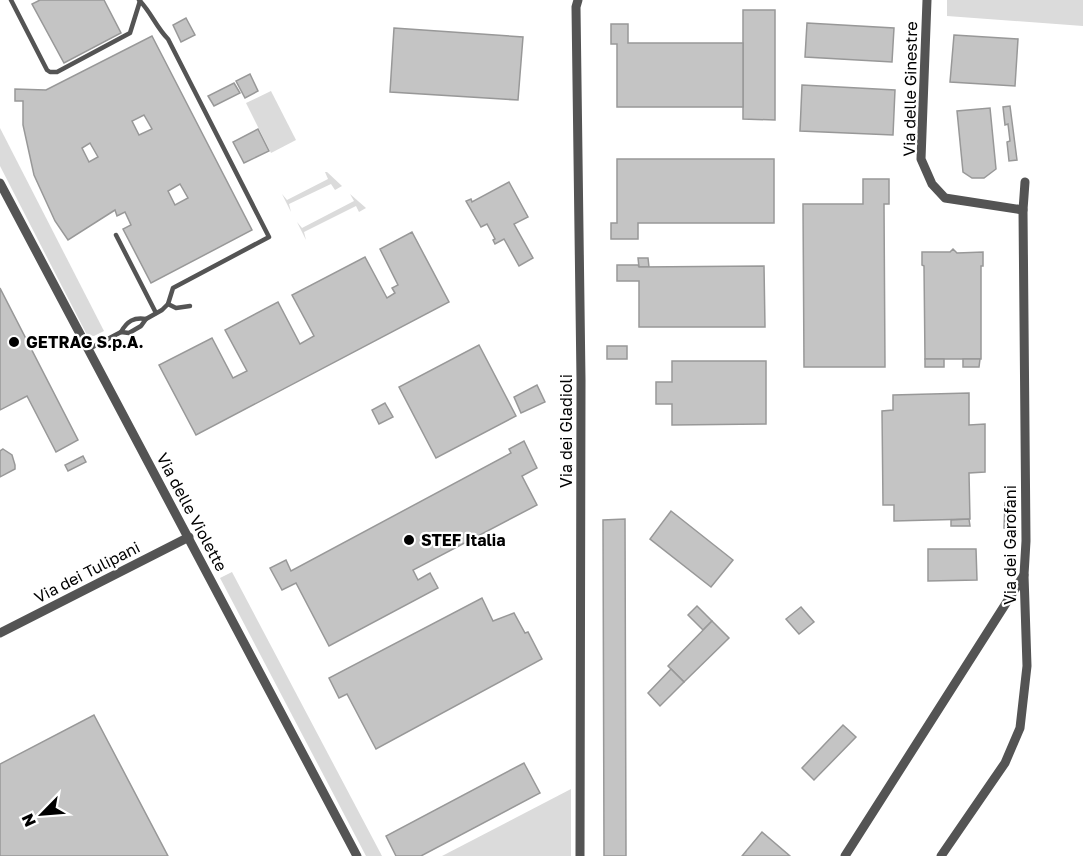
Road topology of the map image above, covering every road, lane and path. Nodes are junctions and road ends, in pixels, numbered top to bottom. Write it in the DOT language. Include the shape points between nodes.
graph roads {
  1 [pos="10,0"];
  2 [pos="139,0"];
  3 [pos="927,1"];
  4 [pos="576,2"];
  5 [pos="1025,182"];
  6 [pos="0,183"];
  7 [pos="1023,210"];
  8 [pos="116,235"];
  9 [pos="168,304"];
  10 [pos="190,306"];
  11 [pos="156,313"];
  12 [pos="146,319"];
  13 [pos="121,332"];
  14 [pos="87,350"];
  15 [pos="189,537"];
  16 [pos="1024,575"];
  17 [pos="0,633"];
  18 [pos="357,856"];
  19 [pos="580,856"];
  20 [pos="845,856"];
  21 [pos="941,856"];
  1 -- 2 [label="lane" via="50,72 57,72 130,33"];
  2 -- 9 [label="lane" via="168,39 269,237 173,288"];
  3 -- 7 [label="street, Via delle Ginestre" via="921,159 932,184 945,198"];
  4 -- 19 [label="street, Via dei Gladioli" via="581,380"];
  5 -- 7 [label="street, Via dei Garofani"];
  6 -- 14 [label="street, Via delle Violette"];
  7 -- 16 [label="street, Via dei Garofani"];
  8 -- 11 [label="lane"];
  9 -- 10 [label="lane" via="176,308"];
  9 -- 11 [label="lane"];
  11 -- 12 [label="lane"];
  12 -- 13 [label="lane" via="129,333"];
  12 -- 13 [label="lane" via="125,323"];
  13 -- 14 [label="lane"];
  14 -- 15 [label="street, Via delle Violette"];
  15 -- 17 [label="street, Via dei Tulipani"];
  15 -- 18 [label="street, Via delle Violette"];
  16 -- 20 [label="street"];
  16 -- 21 [label="street, Via dei Garofani" via="1027,666 1020,728 1005,763"];
}
